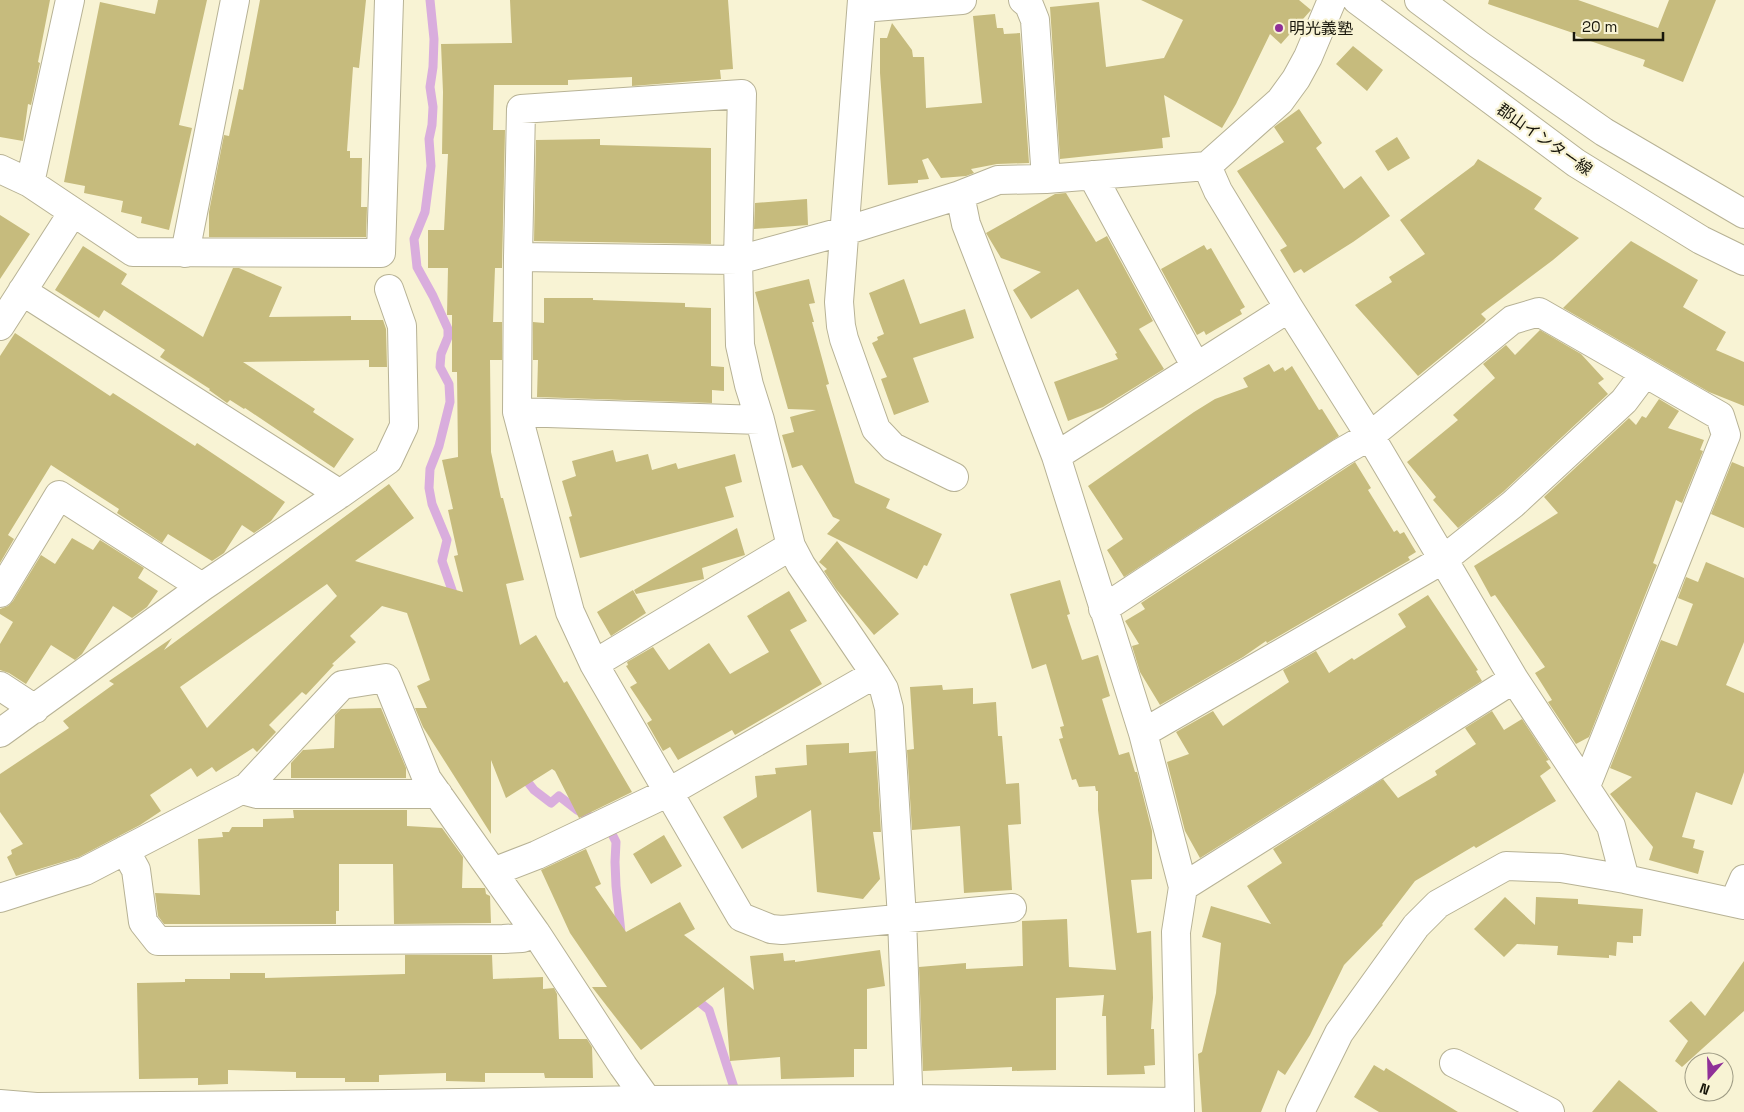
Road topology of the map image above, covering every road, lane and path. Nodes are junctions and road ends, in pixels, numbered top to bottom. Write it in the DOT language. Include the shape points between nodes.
graph roads {
  1 [pos="70,0"];
  2 [pos="235,0"];
  3 [pos="389,0"];
  4 [pos="962,0"];
  5 [pos="1023,0"];
  6 [pos="1332,0"];
  7 [pos="1357,0"];
  8 [pos="1419,0"];
  9 [pos="862,4"];
  10 [pos="1207,166"];
  11 [pos="0,169"];
  12 [pos="1092,175"];
  13 [pos="1046,179"];
  14 [pos="30,183"];
  15 [pos="960,195"];
  16 [pos="74,212"];
  17 [pos="1744,214"];
  18 [pos="845,231"];
  19 [pos="185,253"];
  20 [pos="518,257"];
  21 [pos="738,260"];
  22 [pos="1744,261"];
  23 [pos="389,288"];
  24 [pos="22,291"];
  25 [pos="1289,308"];
  26 [pos="0,326"];
  27 [pos="1196,367"];
  28 [pos="1645,373"];
  29 [pos="517,412"];
  30 [pos="760,420"];
  31 [pos="1370,436"];
  32 [pos="1056,456"];
  33 [pos="954,477"];
  34 [pos="340,494"];
  35 [pos="791,546"];
  36 [pos="1444,560"];
  37 [pos="202,587"];
  38 [pos="0,593"];
  39 [pos="1103,609"];
  40 [pos="594,664"];
  41 [pos="876,674"];
  42 [pos="1514,679"];
  43 [pos="0,686"];
  44 [pos="35,709"];
  45 [pos="0,733"];
  46 [pos="1143,733"];
  47 [pos="1586,786"];
  48 [pos="242,790"];
  49 [pos="668,792"];
  50 [pos="438,794"];
  51 [pos="125,850"];
  52 [pos="493,872"];
  53 [pos="1625,879"];
  54 [pos="1183,887"];
  55 [pos="1741,896"];
  56 [pos="0,898"];
  57 [pos="1012,908"];
  58 [pos="902,918"];
  59 [pos="536,933"];
  60 [pos="1454,1063"];
  61 [pos="0,1104"];
  62 [pos="652,1106"];
  63 [pos="908,1106"];
  64 [pos="1180,1107"];
  65 [pos="391,1108"];
  66 [pos="1300,1112"];
  67 [pos="1550,1112"];
  1 -- 14 [label="street"];
  2 -- 19 [label="street"];
  3 -- 19 [label="street" via="381,253"];
  4 -- 9 [label="street"];
  5 -- 13 [label="street" via="1036,20"];
  6 -- 10 [label="street" via="1296,80 1280,101"];
  7 -- 22 [label="street, 郡山インター線" via="1576,163 1701,240"];
  8 -- 17 [label="street" via="1604,132"];
  9 -- 18 [label="street"];
  10 -- 12 [label="street"];
  10 -- 25 [label="street" via="1218,191"];
  11 -- 14 [label="street"];
  12 -- 13 [label="street"];
  12 -- 27 [label="street"];
  13 -- 15 [label="street" via="998,180"];
  14 -- 16 [label="street"];
  15 -- 18 [label="street"];
  15 -- 32 [label="street" via="966,224"];
  16 -- 19 [label="street" via="133,252"];
  16 -- 24 [label="street"];
  18 -- 21 [label="street"];
  18 -- 33 [label="street" via="839,302 841,326 872,420 893,447"];
  20 -- 21 [label="street"];
  20 -- 21 [label="street" via="521,109 742,94"];
  20 -- 29 [label="street"];
  21 -- 30 [label="street" via="740,345"];
  23 -- 34 [label="street" via="402,326 404,426 388,460"];
  24 -- 26 [label="street"];
  24 -- 34 [label="street"];
  25 -- 27 [label="street"];
  25 -- 31 [label="street"];
  27 -- 32 [label="street"];
  28 -- 31 [label="street" via="1539,312 1512,320"];
  28 -- 36 [label="street" via="1624,401 1513,504"];
  28 -- 47 [label="street" via="1720,416 1726,435"];
  29 -- 30 [label="street"];
  29 -- 40 [label="street" via="570,612"];
  30 -- 35 [label="street"];
  31 -- 36 [label="street"];
  31 -- 39 [label="street"];
  32 -- 39 [label="street"];
  34 -- 37 [label="street"];
  35 -- 40 [label="street"];
  35 -- 41 [label="street"];
  36 -- 42 [label="street"];
  36 -- 46 [label="street"];
  37 -- 38 [label="street" via="59,495"];
  37 -- 44 [label="street"];
  39 -- 46 [label="street"];
  40 -- 49 [label="street"];
  41 -- 49 [label="street"];
  41 -- 58 [label="street" via="889,708"];
  42 -- 47 [label="street"];
  42 -- 54 [label="street"];
  43 -- 44 [label="street"];
  44 -- 45 [label="street"];
  46 -- 54 [label="street"];
  47 -- 53 [label="street" via="1611,826"];
  48 -- 50 [label="street" via="257,794"];
  48 -- 50 [label="street" via="342,684 386,678 427,779"];
  48 -- 51 [label="street"];
  49 -- 52 [label="street" via="537,855"];
  49 -- 58 [label="street" via="741,917 782,930"];
  50 -- 52 [label="street"];
  51 -- 56 [label="street" via="85,871"];
  51 -- 59 [label="street" via="136,870 143,922 158,941 504,940"];
  52 -- 59 [label="street"];
  53 -- 55 [label="street"];
  53 -- 66 [label="street" via="1561,868 1506,866 1438,904 1416,926 1339,1032"];
  54 -- 64 [label="street" via="1176,932"];
  57 -- 58 [label="street"];
  58 -- 63 [label="street"];
  59 -- 62 [label="street"];
  60 -- 67 [label="street"];
  61 -- 65 [label="street" via="36,1107"];
  62 -- 63 [label="street"];
  62 -- 65 [label="street"];
  63 -- 64 [label="street"];
}
